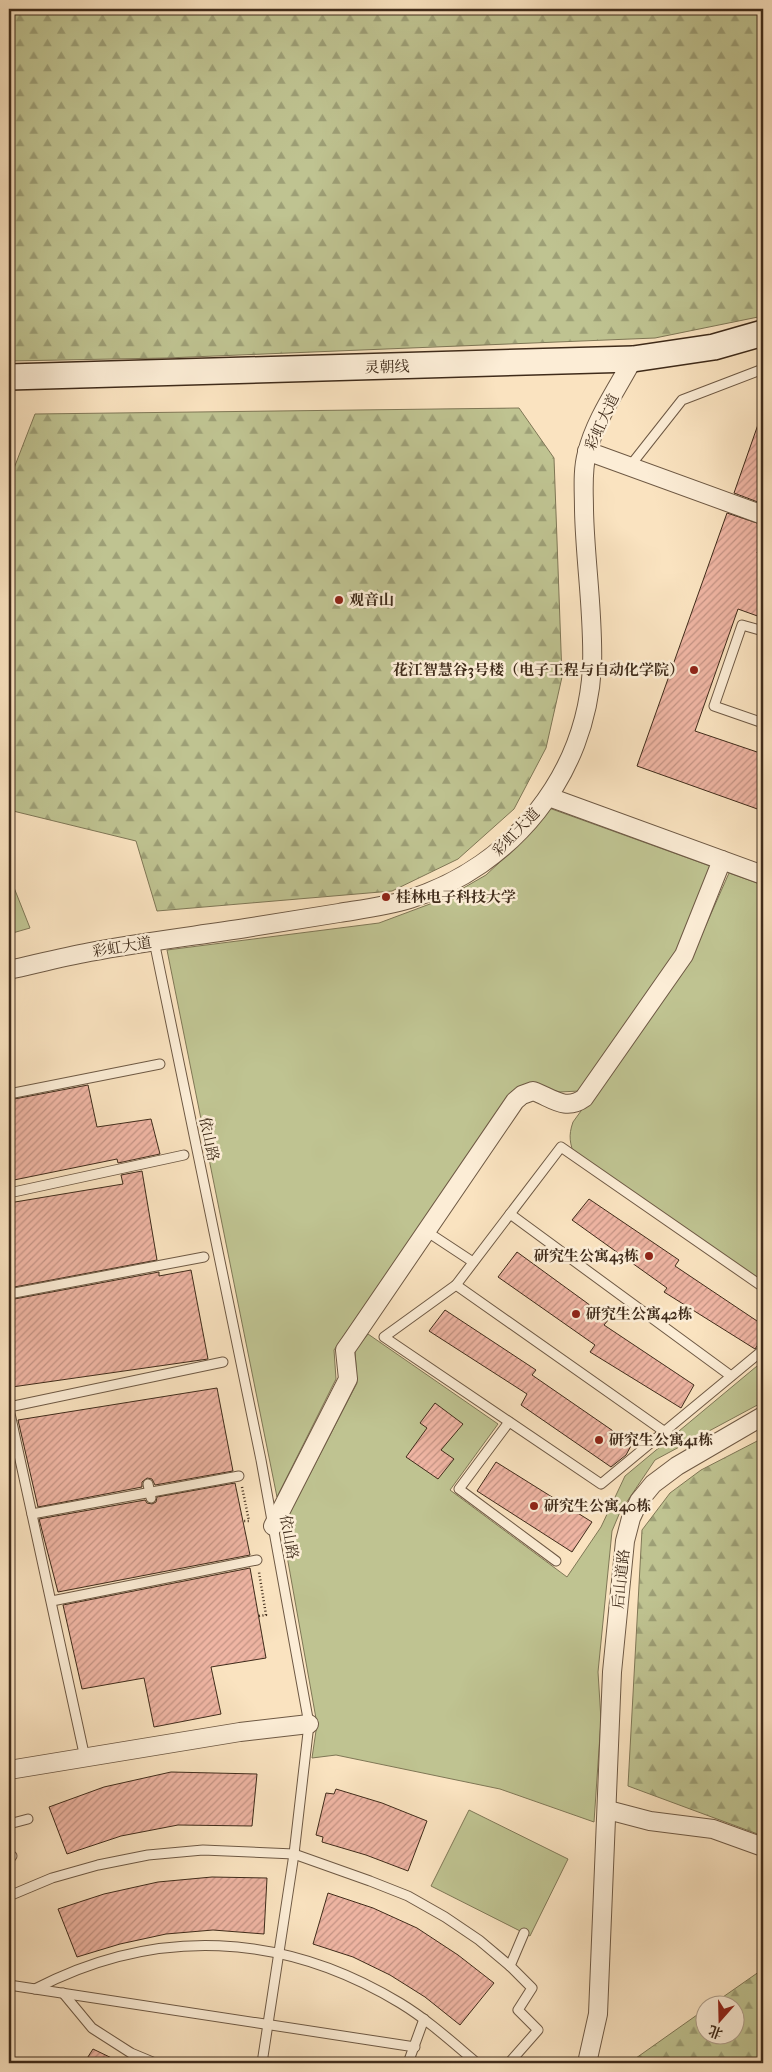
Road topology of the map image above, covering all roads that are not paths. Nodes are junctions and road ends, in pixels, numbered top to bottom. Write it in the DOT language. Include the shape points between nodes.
graph roads {
  1 [pos="763,333"];
  2 [pos="633,359"];
  3 [pos="763,369"];
  4 [pos="9,377"];
  5 [pos="587,451"];
  6 [pos="630,466"];
  7 [pos="763,515"];
  8 [pos="763,631"];
  9 [pos="763,722"];
  10 [pos="549,797"];
  11 [pos="722,860"];
  12 [pos="763,875"];
  13 [pos="154,941"];
  14 [pos="9,970"];
  15 [pos="160,1064"];
  16 [pos="9,1094"];
  17 [pos="184,1155"];
  18 [pos="9,1193"];
  19 [pos="510,1214"];
  20 [pos="426,1231"];
  21 [pos="204,1257"];
  22 [pos="473,1262"];
  23 [pos="456,1285"];
  24 [pos="763,1287"];
  25 [pos="9,1294"];
  26 [pos="763,1350"];
  27 [pos="223,1362"];
  28 [pos="731,1376"];
  29 [pos="9,1408"];
  30 [pos="763,1416"];
  31 [pos="509,1422"];
  32 [pos="665,1432"];
  33 [pos="239,1476"];
  34 [pos="32,1514"];
  35 [pos="273,1526"];
  36 [pos="257,1560"];
  37 [pos="556,1561"];
  38 [pos="52,1601"];
  39 [pos="309,1724"];
  40 [pos="85,1758"];
  41 [pos="9,1770"];
  42 [pos="608,1810"];
  43 [pos="28,1819"];
  44 [pos="9,1824"];
  45 [pos="763,1847"];
  46 [pos="294,1854"];
  47 [pos="9,1896"];
  48 [pos="524,1933"];
  49 [pos="277,1952"];
  50 [pos="510,1966"];
  51 [pos="9,1985"];
  52 [pos="35,1989"];
  53 [pos="63,1993"];
  54 [pos="424,2019"];
  55 [pos="267,2024"];
  56 [pos="415,2047"];
  57 [pos="154,2063"];
  58 [pos="262,2063"];
  59 [pos="408,2063"];
  60 [pos="477,2063"];
  61 [pos="509,2063"];
  62 [pos="586,2063"];
  1 -- 2 [label="main road, 灵朝线" via="714,347"];
  2 -- 4 [label="main road, 灵朝线"];
  2 -- 5 [label="street, 彩虹大道"];
  3 -- 6 [label="lane" via="682,400"];
  5 -- 6 [label="street"];
  5 -- 10 [label="street, 彩虹大道" via="583,479 591,685 574,748"];
  6 -- 7 [label="street"];
  8 -- 9 [label="lane" via="742,625 714,706"];
  10 -- 11 [label="street"];
  10 -- 13 [label="street, 彩虹大道" via="523,829 489,860 439,888 411,899 385,906"];
  11 -- 12 [label="street"];
  11 -- 20 [label="street" via="684,955 584,1098 566,1105 535,1092 516,1100"];
  13 -- 14 [label="street, 彩虹大道"];
  13 -- 35 [label="lane, 依山路"];
  15 -- 16 [label="lane"];
  17 -- 18 [label="lane"];
  19 -- 22 [label="lane"];
  19 -- 24 [label="lane" via="561,1147"];
  19 -- 28 [label="lane"];
  20 -- 22 [label="lane"];
  20 -- 35 [label="street" via="345,1350 348,1379"];
  21 -- 25 [label="lane"];
  22 -- 23 [label="lane"];
  23 -- 31 [label="lane" via="384,1337"];
  23 -- 32 [label="lane"];
  26 -- 28 [label="lane"];
  27 -- 29 [label="lane"];
  28 -- 32 [label="lane"];
  29 -- 34 [label="lane"];
  30 -- 42 [label="street, 后山道路" via="663,1476 645,1494 631,1518 625,1541 612,1672"];
  31 -- 32 [label="lane" via="601,1484"];
  31 -- 37 [label="lane" via="459,1490"];
  33 -- 34 [label="lane"];
  34 -- 38 [label="lane"];
  35 -- 39 [label="lane, 依山路"];
  36 -- 38 [label="lane"];
  38 -- 40 [label="lane"];
  39 -- 40 [label="street"];
  39 -- 46 [label="lane, 依山路"];
  40 -- 41 [label="street"];
  42 -- 45 [label="street" via="650,1821 713,1830"];
  42 -- 62 [label="street, 后山道路" via="598,2014"];
  43 -- 44 [label="lane"];
  46 -- 47 [label="lane" via="203,1850 148,1855 52,1878"];
  46 -- 49 [label="lane, 依山路"];
  46 -- 50 [label="lane" via="408,1896 479,1940"];
  48 -- 50 [label="lane"];
  49 -- 52 [label="lane" via="231,1945 145,1950 102,1960"];
  49 -- 54 [label="lane" via="317,1963 359,1980"];
  49 -- 55 [label="lane, 依山路"];
  50 -- 61 [label="lane" via="532,1988 518,2010 538,2030"];
  51 -- 52 [label="lane"];
  52 -- 53 [label="lane"];
  53 -- 55 [label="lane"];
  53 -- 57 [label="lane" via="92,2028 131,2053"];
  54 -- 56 [label="lane"];
  54 -- 60 [label="lane"];
  55 -- 56 [label="lane"];
  55 -- 58 [label="lane, 依山路"];
  56 -- 59 [label="lane"];
}
